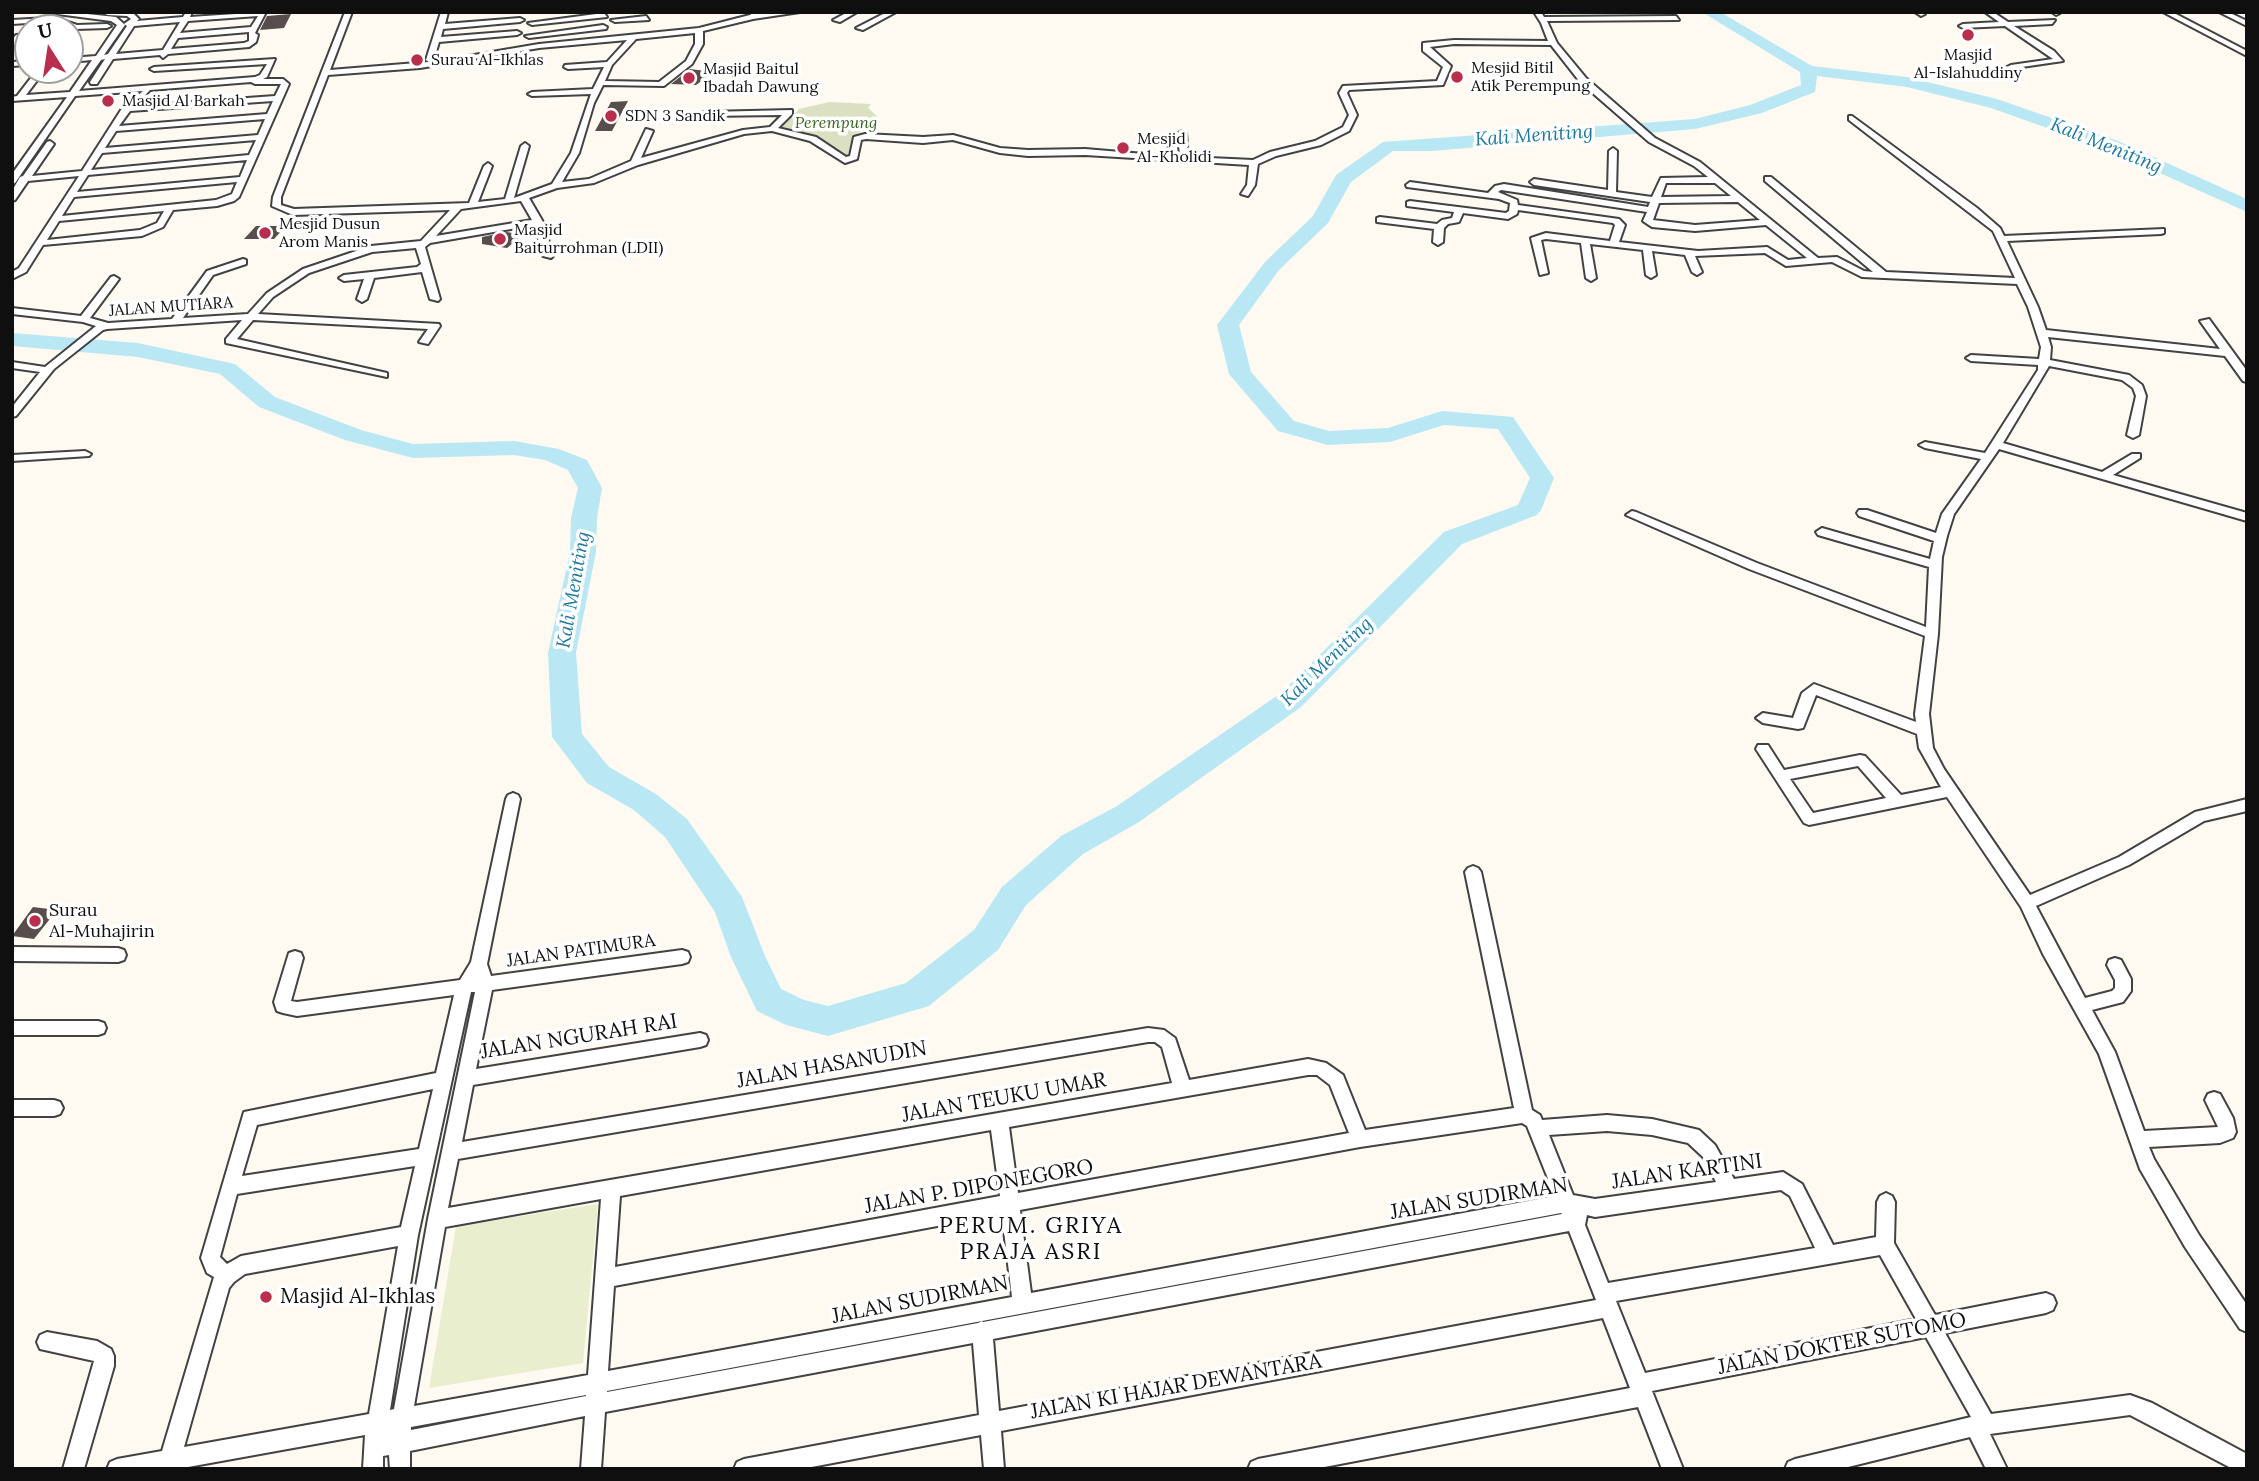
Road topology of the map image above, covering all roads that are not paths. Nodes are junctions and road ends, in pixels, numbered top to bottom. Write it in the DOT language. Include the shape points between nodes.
graph roads {
  1 [pos="92,12"];
  2 [pos="151,12"];
  3 [pos="349,12"];
  4 [pos="445,12"];
  5 [pos="534,12"];
  6 [pos="797,12"];
  7 [pos="854,12"];
  8 [pos="893,12"];
  9 [pos="1988,12"];
  10 [pos="2166,12"];
  11 [pos="2222,12"];
  12 [pos="51,13"];
  13 [pos="263,13"];
  14 [pos="756,14"];
  15 [pos="604,15"];
  16 [pos="647,15"];
  17 [pos="1600,15"];
  18 [pos="188,16"];
  19 [pos="1540,16"];
  20 [pos="125,18"];
  21 [pos="882,18"];
  22 [pos="1676,18"];
  23 [pos="520,20"];
  24 [pos="615,20"];
  25 [pos="837,20"];
  26 [pos="897,22"];
  27 [pos="2052,22"];
  28 [pos="532,23"];
  29 [pos="2005,24"];
  30 [pos="84,26"];
  31 [pos="1963,26"];
  32 [pos="440,27"];
  33 [pos="603,27"];
  34 [pos="254,29"];
  35 [pos="860,29"];
  36 [pos="2246,29"];
  37 [pos="699,30"];
  38 [pos="517,33"];
  39 [pos="175,36"];
  40 [pos="638,37"];
  41 [pos="436,40"];
  42 [pos="1553,43"];
  43 [pos="486,50"];
  44 [pos="166,51"];
  45 [pos="2247,54"];
  46 [pos="113,56"];
  47 [pos="100,57"];
  48 [pos="84,59"];
  49 [pos="610,64"];
  50 [pos="568,67"];
  51 [pos="2011,68"];
  52 [pos="154,69"];
  53 [pos="325,73"];
  54 [pos="28,84"];
  55 [pos="599,87"];
  56 [pos="144,89"];
  57 [pos="86,94"];
  58 [pos="532,94"];
  59 [pos="74,95"];
  60 [pos="278,98"];
  61 [pos="15,99"];
  62 [pos="127,109"];
  63 [pos="707,114"];
  64 [pos="270,116"];
  65 [pos="1852,118"];
  66 [pos="114,129"];
  67 [pos="772,129"];
  68 [pos="649,131"];
  69 [pos="1182,133"];
  70 [pos="261,137"];
  71 [pos="526,146"];
  72 [pos="99,151"];
  73 [pos="1614,151"];
  74 [pos="252,157"];
  75 [pos="1184,160"];
  76 [pos="635,163"];
  77 [pos="1254,163"];
  78 [pos="488,166"];
  79 [pos="84,173"];
  80 [pos="27,178"];
  81 [pos="243,179"];
  82 [pos="1768,179"];
  83 [pos="13,180"];
  84 [pos="1516,180"];
  85 [pos="1717,180"];
  86 [pos="1410,185"];
  87 [pos="555,186"];
  88 [pos="1612,192"];
  89 [pos="1245,194"];
  90 [pos="71,195"];
  91 [pos="1497,197"];
  92 [pos="12,198"];
  93 [pos="524,198"];
  94 [pos="1740,199"];
  95 [pos="508,202"];
  96 [pos="1410,204"];
  97 [pos="1655,205"];
  98 [pos="472,206"];
  99 [pos="458,207"];
  100 [pos="1514,207"];
  101 [pos="170,208"];
  102 [pos="1459,210"];
  103 [pos="55,219"];
  104 [pos="1380,220"];
  105 [pos="538,222"];
  106 [pos="1769,222"];
  107 [pos="1439,227"];
  108 [pos="2161,231"];
  109 [pos="391,237"];
  110 [pos="2000,239"];
  111 [pos="1585,240"];
  112 [pos="1438,242"];
  113 [pos="40,243"];
  114 [pos="425,243"];
  115 [pos="1614,243"];
  116 [pos="380,247"];
  117 [pos="1647,247"];
  118 [pos="1689,253"];
  119 [pos="548,256"];
  120 [pos="1815,260"];
  121 [pos="243,261"];
  122 [pos="425,267"];
  123 [pos="1697,272"];
  124 [pos="1543,273"];
  125 [pos="1882,274"];
  126 [pos="1651,275"];
  127 [pos="12,276"];
  128 [pos="370,276"];
  129 [pos="345,278"];
  130 [pos="1591,278"];
  131 [pos="114,279"];
  132 [pos="2020,281"];
  133 [pos="362,299"];
  134 [pos="435,299"];
  135 [pos="12,311"];
  136 [pos="250,317"];
  137 [pos="84,319"];
  138 [pos="176,321"];
  139 [pos="2205,321"];
  140 [pos="102,328"];
  141 [pos="2043,333"];
  142 [pos="424,342"];
  143 [pos="2228,354"];
  144 [pos="1971,358"];
  145 [pos="2045,362"];
  146 [pos="12,365"];
  147 [pos="49,369"];
  148 [pos="383,375"];
  149 [pos="2247,379"];
  150 [pos="13,412"];
  151 [pos="2133,435"];
  152 [pos="1925,444"];
  153 [pos="1996,444"];
  154 [pos="85,454"];
  155 [pos="2136,456"];
  156 [pos="1988,457"];
  157 [pos="12,458"];
  158 [pos="2103,476"];
  159 [pos="1863,513"];
  160 [pos="1632,515"];
  161 [pos="2247,517"];
  162 [pos="1822,532"];
  163 [pos="1940,539"];
  164 [pos="1936,565"];
  165 [pos="1932,634"];
  166 [pos="1763,718"];
  167 [pos="1922,730"];
  168 [pos="1763,749"];
  169 [pos="1780,776"];
  170 [pos="1950,791"];
  171 [pos="513,799"];
  172 [pos="1897,801"];
  173 [pos="2247,805"];
  174 [pos="1473,873"];
  175 [pos="2027,903"];
  176 [pos="118,955"];
  177 [pos="14,957"];
  178 [pos="681,957"];
  179 [pos="295,958"];
  180 [pos="479,964"];
  181 [pos="2115,965"];
  182 [pos="485,984"];
  183 [pos="464,987"];
  184 [pos="2081,1006"];
  185 [pos="12,1028"];
  186 [pos="99,1028"];
  187 [pos="700,1040"];
  188 [pos="444,1079"];
  189 [pos="465,1079"];
  190 [pos="1183,1090"];
  191 [pos="2214,1100"];
  192 [pos="12,1108"];
  193 [pos="54,1108"];
  194 [pos="1532,1121"];
  195 [pos="999,1122"];
  196 [pos="1360,1139"];
  197 [pos="2137,1140"];
  198 [pos="451,1153"];
  199 [pos="427,1156"];
  200 [pos="231,1186"];
  201 [pos="611,1189"];
  202 [pos="1729,1189"];
  203 [pos="1885,1202"];
  204 [pos="1010,1204"];
  205 [pos="1570,1212"];
  206 [pos="437,1219"];
  207 [pos="409,1235"];
  208 [pos="1885,1245"];
  209 [pos="1828,1254"];
  210 [pos="227,1275"];
  211 [pos="605,1278"];
  212 [pos="1605,1300"];
  213 [pos="2046,1303"];
  214 [pos="1023,1304"];
  215 [pos="2247,1322"];
  216 [pos="1931,1326"];
  217 [pos="982,1332"];
  218 [pos="47,1342"];
  219 [pos="1640,1390"];
  220 [pos="597,1394"];
  221 [pos="402,1419"];
  222 [pos="988,1421"];
  223 [pos="378,1423"];
  224 [pos="1981,1425"];
  225 [pos="399,1443"];
  226 [pos="373,1448"];
  227 [pos="169,1461"];
  228 [pos="2247,1465"];
  229 [pos="73,1469"];
  230 [pos="117,1469"];
  231 [pos="373,1469"];
  232 [pos="400,1469"];
  233 [pos="591,1469"];
  234 [pos="744,1469"];
  235 [pos="994,1469"];
  236 [pos="1258,1469"];
  237 [pos="1673,1469"];
  238 [pos="1795,1469"];
  239 [pos="1997,1469"];
  1 -- 20 [label="street"];
  2 -- 20 [label="street"];
  3 -- 53 [label="street"];
  4 -- 32 [label="street"];
  5 -- 28 [label="street"];
  6 -- 14 [label="street"];
  7 -- 25 [label="street"];
  8 -- 21 [label="street"];
  9 -- 29 [label="street"];
  10 -- 45 [label="street"];
  11 -- 36 [label="street"];
  12 -- 20 [label="street"];
  13 -- 18 [label="street"];
  13 -- 34 [label="street"];
  14 -- 37 [label="street"];
  15 -- 28 [label="street"];
  16 -- 24 [label="street"];
  16 -- 40 [label="street"];
  17 -- 19 [label="street"];
  17 -- 22 [label="street"];
  18 -- 20 [label="street"];
  18 -- 39 [label="street"];
  19 -- 42 [label="street"];
  20 -- 30 [label="street"];
  20 -- 46 [label="street"];
  20 -- 47 [label="street"];
  21 -- 26 [label="street"];
  21 -- 35 [label="street"];
  23 -- 32 [label="street"];
  27 -- 29 [label="street"];
  28 -- 33 [label="street" via="528,40"];
  29 -- 31 [label="street"];
  29 -- 51 [label="street" via="2059,61"];
  32 -- 41 [label="street"];
  34 -- 39 [label="street"];
  34 -- 44 [label="street" via="252,42 246,45"];
  37 -- 40 [label="street"];
  37 -- 55 [label="street" via="699,44 689,62 665,82"];
  38 -- 41 [label="street"];
  39 -- 44 [label="street"];
  40 -- 49 [label="street"];
  40 -- 53 [label="street" via="539,46 420,66"];
  41 -- 43 [label="street" via="431,57"];
  42 -- 77 [label="street" via="1426,46 1447,66 1440,83 1346,88 1343,93 1353,115 1346,129"];
  42 -- 85 [label="street" via="1583,80 1653,140"];
  44 -- 46 [label="street"];
  44 -- 52 [label="street"];
  46 -- 47 [label="street"];
  46 -- 57 [label="street"];
  47 -- 48 [label="street"];
  47 -- 59 [label="street"];
  49 -- 50 [label="street"];
  49 -- 55 [label="street"];
  52 -- 56 [label="street"];
  52 -- 56 [label="street" via="272,61 260,78"];
  53 -- 99 [label="street" via="276,206 293,212"];
  54 -- 61 [label="street"];
  55 -- 58 [label="street"];
  55 -- 87 [label="street" via="575,153"];
  56 -- 57 [label="street"];
  56 -- 60 [label="street" via="281,81 285,84"];
  56 -- 62 [label="street"];
  57 -- 59 [label="street"];
  57 -- 80 [label="street"];
  59 -- 61 [label="street"];
  59 -- 83 [label="street"];
  60 -- 62 [label="street"];
  60 -- 64 [label="street"];
  62 -- 66 [label="street"];
  63 -- 67 [label="street" via="788,111"];
  64 -- 66 [label="street"];
  64 -- 70 [label="street"];
  65 -- 110 [label="street" via="1974,209 1997,230"];
  66 -- 72 [label="street"];
  67 -- 75 [label="street" via="813,139 845,160 854,157 857,139 868,136 923,140 953,136 1018,152"];
  67 -- 76 [label="street" via="743,132"];
  68 -- 76 [label="street"];
  69 -- 75 [label="street"];
  70 -- 72 [label="street"];
  70 -- 74 [label="street"];
  71 -- 95 [label="street"];
  72 -- 79 [label="street"];
  73 -- 88 [label="street"];
  74 -- 79 [label="street"];
  74 -- 81 [label="street"];
  75 -- 77 [label="street"];
  76 -- 87 [label="street" via="591,181"];
  77 -- 89 [label="street"];
  78 -- 98 [label="street"];
  79 -- 80 [label="street"];
  79 -- 90 [label="street"];
  80 -- 83 [label="street"];
  80 -- 92 [label="street"];
  81 -- 90 [label="street"];
  81 -- 101 [label="street" via="235,196 227,201"];
  82 -- 125 [label="street"];
  84 -- 88 [label="street"];
  85 -- 94 [label="street"];
  85 -- 97 [label="street" via="1664,180"];
  86 -- 91 [label="street"];
  87 -- 93 [label="street"];
  88 -- 97 [label="street"];
  90 -- 103 [label="street"];
  91 -- 97 [label="street" via="1492,193 1504,187"];
  91 -- 100 [label="street" via="1513,200"];
  93 -- 95 [label="street"];
  93 -- 105 [label="street"];
  94 -- 97 [label="street"];
  94 -- 106 [label="street"];
  95 -- 98 [label="street"];
  96 -- 102 [label="street"];
  97 -- 106 [label="street" via="1649,222 1669,226"];
  98 -- 99 [label="street"];
  99 -- 114 [label="street"];
  100 -- 102 [label="street" via="1508,216"];
  100 -- 115 [label="street" via="1616,221 1620,225"];
  101 -- 103 [label="street"];
  101 -- 113 [label="street" via="160,225 142,233"];
  102 -- 107 [label="street" via="1456,220"];
  103 -- 113 [label="street"];
  104 -- 107 [label="street"];
  105 -- 114 [label="street, JALAN MUTIARA"];
  105 -- 119 [label="street"];
  106 -- 120 [label="street"];
  107 -- 112 [label="street"];
  108 -- 110 [label="street"];
  109 -- 116 [label="street"];
  110 -- 132 [label="street"];
  111 -- 115 [label="street"];
  111 -- 124 [label="street" via="1536,238"];
  111 -- 130 [label="street"];
  113 -- 127 [label="street" via="22,271"];
  114 -- 116 [label="street, JALAN MUTIARA"];
  114 -- 122 [label="street"];
  115 -- 117 [label="street"];
  116 -- 136 [label="street, JALAN MUTIARA" via="297,275"];
  117 -- 118 [label="street"];
  117 -- 126 [label="street"];
  118 -- 120 [label="street" via="1767,250 1786,263"];
  118 -- 123 [label="street"];
  120 -- 125 [label="street" via="1834,259 1858,273"];
  121 -- 138 [label="street" via="211,273"];
  122 -- 128 [label="street"];
  122 -- 134 [label="street"];
  125 -- 132 [label="street"];
  128 -- 129 [label="street"];
  128 -- 133 [label="street"];
  131 -- 137 [label="street"];
  132 -- 141 [label="street"];
  135 -- 137 [label="street"];
  136 -- 138 [label="street, JALAN MUTIARA"];
  136 -- 142 [label="street" via="435,326"];
  136 -- 148 [label="street" via="232,343"];
  137 -- 140 [label="street"];
  138 -- 140 [label="street, JALAN MUTIARA"];
  139 -- 143 [label="street"];
  140 -- 147 [label="street, JALAN MUTIARA"];
  141 -- 143 [label="street"];
  141 -- 145 [label="street"];
  143 -- 149 [label="street"];
  144 -- 145 [label="street"];
  145 -- 151 [label="street" via="2119,374 2133,381 2141,396"];
  145 -- 153 [label="street"];
  146 -- 147 [label="street"];
  147 -- 150 [label="street, JALAN MUTIARA"];
  152 -- 156 [label="street"];
  153 -- 156 [label="street"];
  153 -- 158 [label="street"];
  154 -- 157 [label="street"];
  155 -- 158 [label="street"];
  156 -- 163 [label="street" via="1948,514"];
  158 -- 161 [label="street"];
  159 -- 163 [label="street"];
  160 -- 165 [label="street"];
  162 -- 164 [label="street"];
  163 -- 164 [label="street"];
  164 -- 165 [label="street"];
  165 -- 167 [label="street"];
  166 -- 167 [label="street" via="1798,724 1814,689"];
  167 -- 170 [label="street" via="1931,760"];
  168 -- 169 [label="street"];
  169 -- 172 [label="street" via="1860,760"];
  169 -- 172 [label="street" via="1809,819"];
  170 -- 172 [label="street"];
  170 -- 175 [label="street"];
  171 -- 180 [label="street"];
  173 -- 175 [label="street" via="2200,816 2124,861"];
  174 -- 194 [label="street"];
  175 -- 184 [label="street"];
  176 -- 177 [label="street"];
  178 -- 182 [label="street, JALAN PATIMURA"];
  179 -- 183 [label="street, JALAN PATIMURA" via="282,1002 289,1009"];
  180 -- 182 [label="street"];
  180 -- 183 [label="street"];
  181 -- 184 [label="street" via="2123,990 2116,998"];
  182 -- 183 [label="street, JALAN PATIMURA"];
  182 -- 189 [label="street"];
  183 -- 188 [label="street"];
  184 -- 197 [label="street" via="2110,1059"];
  185 -- 186 [label="street"];
  187 -- 189 [label="street, JALAN NGURAH RAI"];
  188 -- 199 [label="street"];
  188 -- 200 [label="street" via="256,1115 246,1123"];
  189 -- 198 [label="street"];
  190 -- 195 [label="street, JALAN TEUKU UMAR"];
  190 -- 196 [label="street, JALAN TEUKU UMAR" via="1320,1068 1337,1080"];
  190 -- 198 [label="street, JALAN HASANUDIN" via="1169,1043 1158,1035 1148,1035"];
  191 -- 197 [label="street" via="2227,1132"];
  192 -- 193 [label="street"];
  194 -- 196 [label="street"];
  194 -- 202 [label="street" via="1607,1123 1693,1136 1709,1151"];
  194 -- 205 [label="street"];
  195 -- 201 [label="street, JALAN TEUKU UMAR"];
  195 -- 204 [label="street"];
  196 -- 204 [label="street, JALAN P. DIPONEGORO"];
  197 -- 215 [label="street" via="2169,1205"];
  198 -- 206 [label="street"];
  199 -- 200 [label="street"];
  199 -- 207 [label="street"];
  200 -- 210 [label="street" via="210,1258"];
  201 -- 206 [label="street, JALAN TEUKU UMAR"];
  201 -- 211 [label="street"];
  202 -- 205 [label="street, JALAN KARTINI"];
  202 -- 209 [label="street, JALAN KARTINI" via="1789,1183"];
  203 -- 208 [label="street"];
  204 -- 211 [label="street, JALAN P. DIPONEGORO"];
  204 -- 214 [label="street"];
  205 -- 212 [label="street"];
  205 -- 214 [label="street, JALAN SUDIRMAN"];
  205 -- 217 [label="street"];
  206 -- 221 [label="street"];
  207 -- 210 [label="street" via="241,1265"];
  207 -- 223 [label="street"];
  208 -- 209 [label="street, JALAN KI HAJAR DEWANTARA"];
  208 -- 216 [label="street"];
  209 -- 212 [label="street, JALAN KI HAJAR DEWANTARA"];
  210 -- 227 [label="street"];
  211 -- 220 [label="street"];
  212 -- 219 [label="street"];
  212 -- 222 [label="street, JALAN KI HAJAR DEWANTARA"];
  213 -- 216 [label="street, JALAN DOKTER SUTOMO"];
  214 -- 220 [label="street, JALAN SUDIRMAN"];
  216 -- 219 [label="street, JALAN DOKTER SUTOMO"];
  216 -- 224 [label="street"];
  217 -- 220 [label="street"];
  217 -- 222 [label="street"];
  218 -- 229 [label="street" via="97,1350 104,1356"];
  219 -- 236 [label="street, JALAN DOKTER SUTOMO"];
  219 -- 237 [label="street"];
  220 -- 221 [label="street, JALAN SUDIRMAN"];
  220 -- 225 [label="street"];
  220 -- 233 [label="street"];
  221 -- 223 [label="street, JALAN SUDIRMAN"];
  221 -- 225 [label="street"];
  222 -- 234 [label="street, JALAN KI HAJAR DEWANTARA"];
  222 -- 235 [label="street"];
  223 -- 226 [label="street"];
  223 -- 227 [label="street, JALAN SUDIRMAN"];
  224 -- 228 [label="street" via="2130,1405"];
  224 -- 238 [label="street"];
  224 -- 239 [label="street"];
  225 -- 226 [label="street"];
  225 -- 232 [label="street"];
  226 -- 231 [label="street"];
  227 -- 230 [label="street, JALAN SUDIRMAN"];
}
